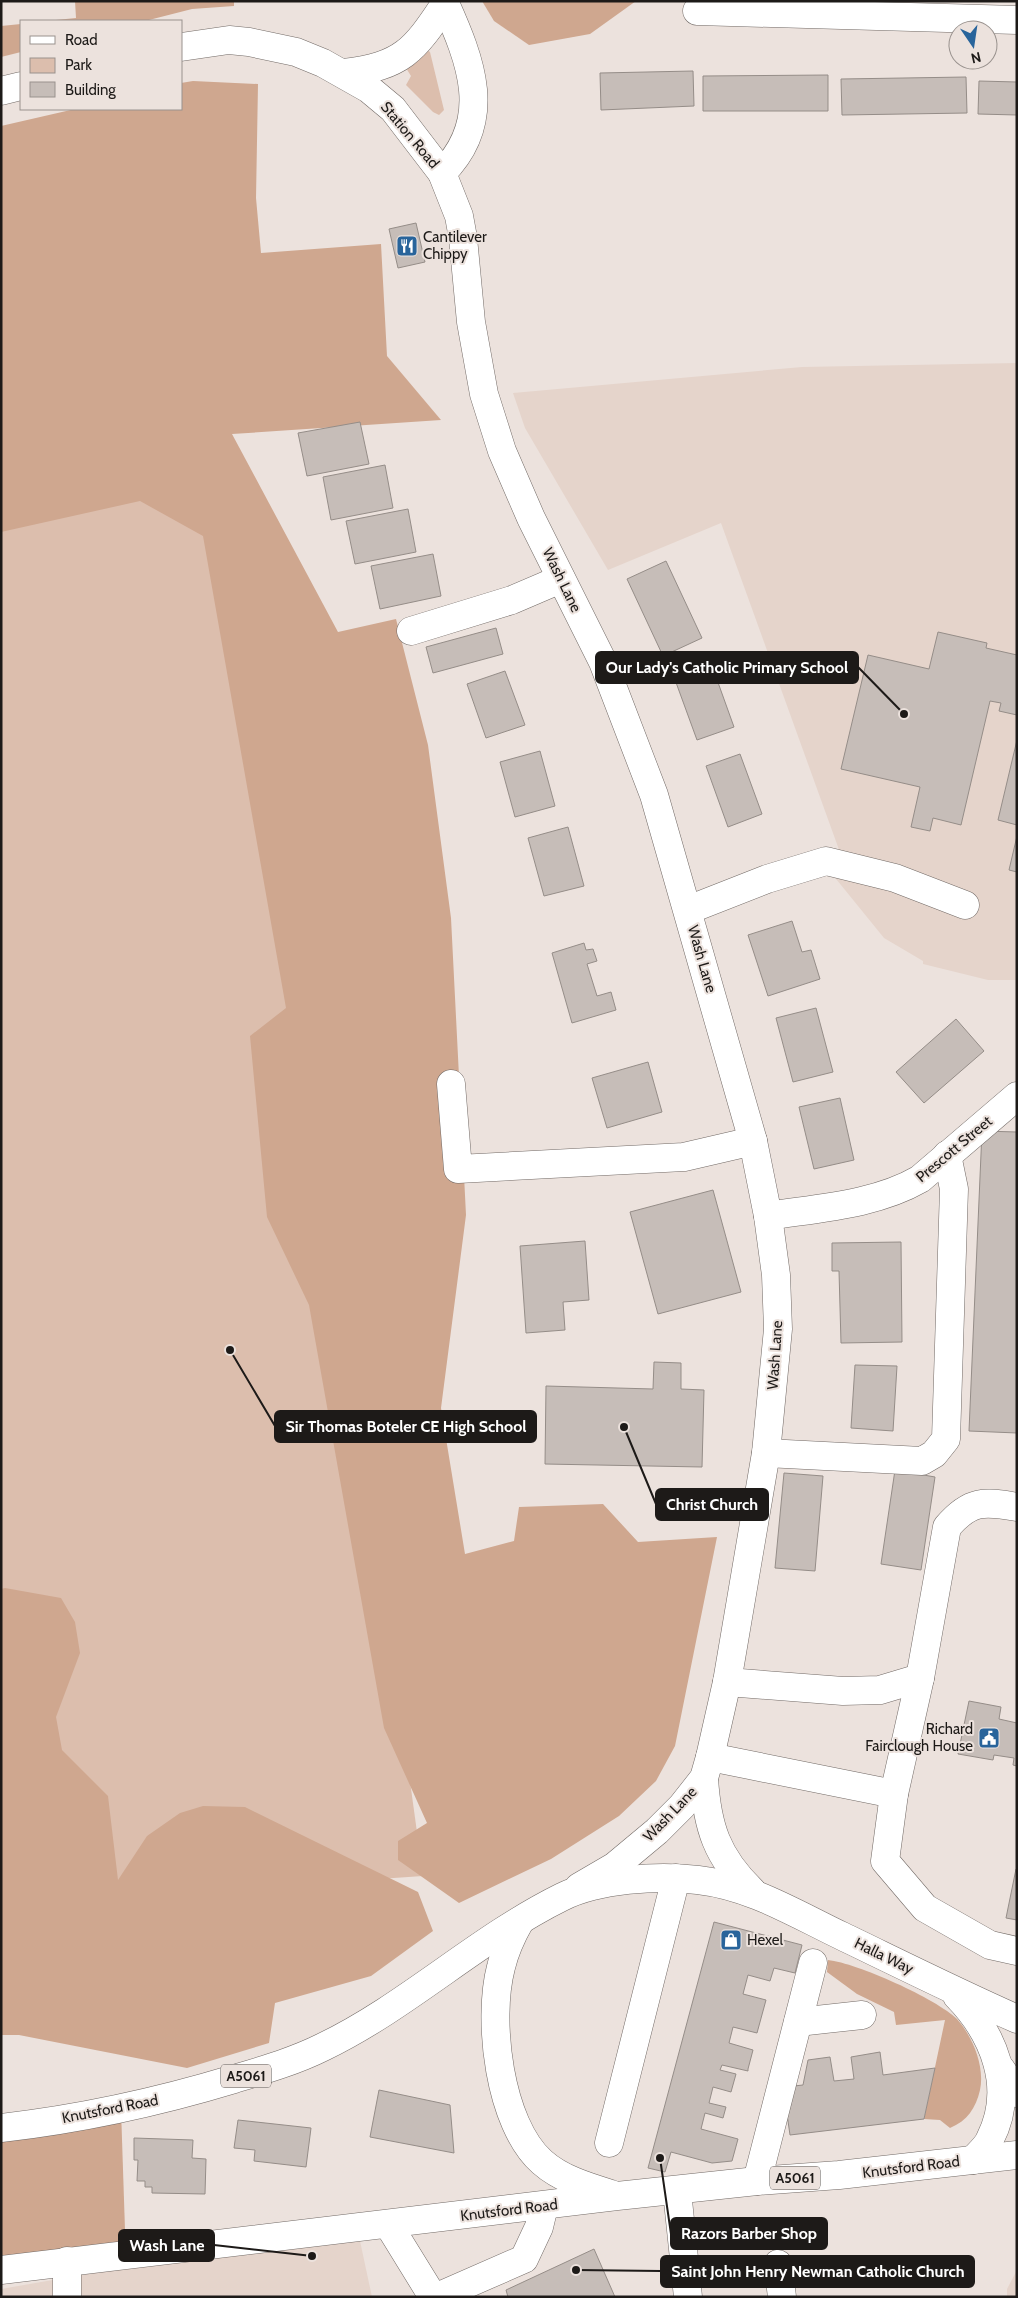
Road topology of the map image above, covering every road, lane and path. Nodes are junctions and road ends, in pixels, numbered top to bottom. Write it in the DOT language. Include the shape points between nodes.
graph roads {
  1 [pos="445,2"];
  2 [pos="759,7"];
  3 [pos="697,11"];
  4 [pos="1017,20"];
  5 [pos="182,47"];
  6 [pos="344,73"];
  7 [pos="20,86"];
  8 [pos="1,91"];
  9 [pos="442,173"];
  10 [pos="562,579"];
  11 [pos="411,631"];
  12 [pos="965,905"];
  13 [pos="688,910"];
  14 [pos="451,1084"];
  15 [pos="1017,1096"];
  16 [pos="753,1141"];
  17 [pos="947,1156"];
  18 [pos="768,1216"];
  19 [pos="766,1453"];
  20 [pos="1017,1507"];
  21 [pos="920,1678"];
  22 [pos="728,1682"];
  23 [pos="707,1768"];
  24 [pos="894,1794"];
  25 [pos="676,1878"];
  26 [pos="752,1891"];
  27 [pos="564,1896"];
  28 [pos="520,1921"];
  29 [pos="1017,1951"];
  30 [pos="813,1963"];
  31 [pos="950,1989"];
  32 [pos="862,2015"];
  33 [pos="1017,2019"];
  34 [pos="798,2022"];
  35 [pos="1001,2069"];
  36 [pos="1017,2093"];
  37 [pos="1,2128"];
  38 [pos="609,2143"];
  39 [pos="1017,2155"];
  40 [pos="973,2160"];
  41 [pos="757,2181"];
  42 [pos="677,2191"];
  43 [pos="617,2196"];
  44 [pos="544,2206"];
  45 [pos="388,2224"];
  46 [pos="67,2261"];
  47 [pos="778,2264"];
  48 [pos="1,2270"];
  49 [pos="67,2297"];
  50 [pos="433,2297"];
  51 [pos="437,2297"];
  52 [pos="688,2297"];
  53 [pos="782,2297"];
  1 -- 6 [label="main road" via="417,44 405,55 379,67"];
  1 -- 9 [label="main road" via="467,59 475,103 463,147"];
  2 -- 3 [label="main road"];
  2 -- 4 [label="main road"];
  5 -- 6 [label="main road, Station Road" via="229,40 249,42 296,52"];
  6 -- 9 [label="main road, Station Road" via="392,109"];
  7 -- 8 [label="main road"];
  9 -- 10 [label="main road, Wash Lane" via="464,238 471,322 484,394 516,485"];
  10 -- 11 [label="main road" via="512,600"];
  10 -- 13 [label="main road, Wash Lane" via="603,662 654,795"];
  12 -- 13 [label="main road" via="895,878 826,861 766,879"];
  13 -- 16 [label="main road, Wash Lane"];
  14 -- 16 [label="main road" via="458,1169 684,1157"];
  15 -- 17 [label="main road, Prescott Street"];
  16 -- 18 [label="main road, Wash Lane"];
  17 -- 18 [label="main road, Prescott Street" via="920,1179 894,1192"];
  17 -- 19 [label="main road" via="954,1189 946,1439 934,1454 922,1461"];
  18 -- 19 [label="main road, Wash Lane" via="776,1274 778,1329"];
  19 -- 22 [label="main road, Wash Lane"];
  20 -- 21 [label="main road" via="990,1502 972,1506 957,1515 947,1527"];
  21 -- 22 [label="main road" via="880,1690 843,1691"];
  21 -- 24 [label="main road"];
  22 -- 23 [label="main road, Wash Lane"];
  23 -- 24 [label="main road"];
  23 -- 26 [label="main road, Halla Way" via="705,1800 716,1844 728,1865"];
  23 -- 27 [label="main road, Wash Lane" via="682,1806 657,1831 615,1866"];
  24 -- 29 [label="main road" via="885,1861 924,1908 990,1945"];
  25 -- 26 [label="main road, Halla Way / A5061"];
  25 -- 27 [label="main road, Knutsford Road / A5061" via="618,1882"];
  25 -- 38 [label="main road"];
  26 -- 31 [label="main road, Halla Way / A5061"];
  27 -- 28 [label="main road, Knutsford Road / A5061"];
  28 -- 37 [label="main road, Knutsford Road / A5061" via="497,1933 413,1995 320,2048 201,2089 121,2109"];
  28 -- 43 [label="main road, A5061" via="500,1967 497,1993 504,2095 521,2135 542,2162 580,2184"];
  30 -- 34 [label="main road"];
  31 -- 33 [label="main road, Halla Way / A5061"];
  31 -- 35 [label="main road, A5061" via="970,2009 985,2032"];
  32 -- 34 [label="main road"];
  34 -- 41 [label="main road"];
  35 -- 36 [label="main road"];
  35 -- 40 [label="main road, A5061" via="995,2125 990,2140"];
  39 -- 40 [label="main road, Knutsford Road / A5061"];
  40 -- 41 [label="main road, Knutsford Road / A5061" via="838,2176"];
  41 -- 42 [label="main road, Knutsford Road / A5061"];
  42 -- 43 [label="main road, Knutsford Road / A5061"];
  42 -- 52 [label="main road"];
  43 -- 44 [label="main road, Knutsford Road / A5061"];
  44 -- 45 [label="main road, Knutsford Road / A5061"];
  44 -- 51 [label="main road" via="539,2227 524,2259"];
  45 -- 46 [label="main road, Knutsford Road / A5061"];
  45 -- 50 [label="main road"];
  46 -- 48 [label="main road, Knutsford Road / A5061"];
  46 -- 49 [label="main road"];
  47 -- 53 [label="main road"];
}
